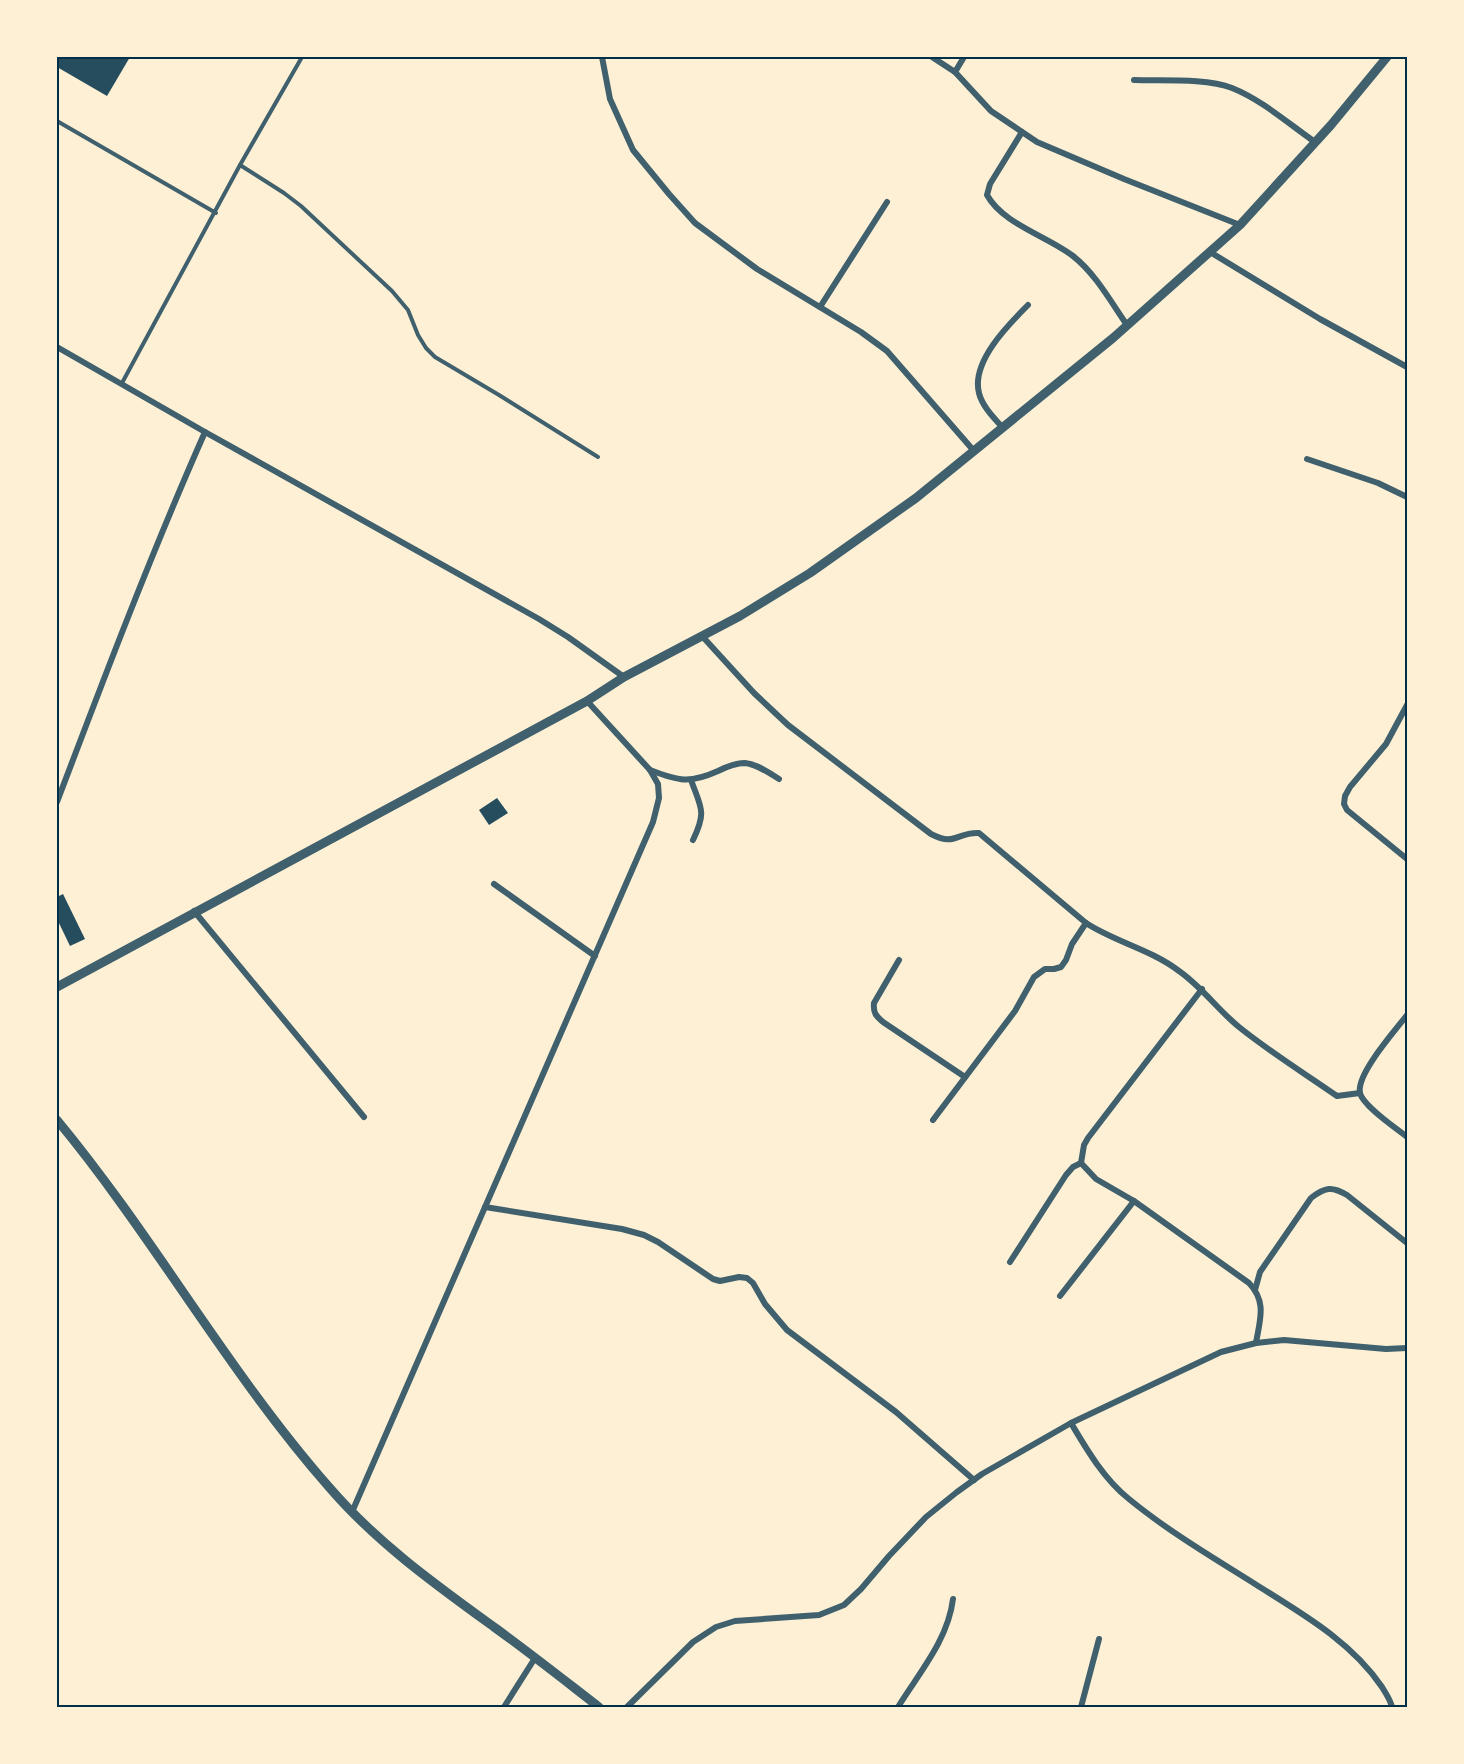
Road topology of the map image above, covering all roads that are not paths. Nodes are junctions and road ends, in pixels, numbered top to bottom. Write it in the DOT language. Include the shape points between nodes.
graph roads {
  1 [pos="302,57"];
  2 [pos="602,57"];
  3 [pos="932,57"];
  4 [pos="964,57"];
  5 [pos="1387,57"];
  6 [pos="955,72"];
  7 [pos="1134,80"];
  8 [pos="57,122"];
  9 [pos="1022,132"];
  10 [pos="1315,142"];
  11 [pos="240,165"];
  12 [pos="887,202"];
  13 [pos="216,213"];
  14 [pos="1240,225"];
  15 [pos="1210,252"];
  16 [pos="1028,305"];
  17 [pos="820,307"];
  18 [pos="1127,325"];
  19 [pos="57,347"];
  20 [pos="1407,367"];
  21 [pos="122,384"];
  22 [pos="1002,428"];
  23 [pos="205,432"];
  24 [pos="974,451"];
  25 [pos="598,457"];
  26 [pos="1307,459"];
  27 [pos="1407,497"];
  28 [pos="702,636"];
  29 [pos="624,677"];
  30 [pos="587,700"];
  31 [pos="1407,705"];
  32 [pos="650,770"];
  33 [pos="779,779"];
  34 [pos="691,780"];
  35 [pos="57,802"];
  36 [pos="693,840"];
  37 [pos="1407,859"];
  38 [pos="494,884"];
  39 [pos="194,911"];
  40 [pos="1086,922"];
  41 [pos="594,956"];
  42 [pos="899,960"];
  43 [pos="57,987"];
  44 [pos="1202,989"];
  45 [pos="1407,1015"];
  46 [pos="965,1077"];
  47 [pos="1360,1093"];
  48 [pos="364,1116"];
  49 [pos="57,1120"];
  50 [pos="933,1120"];
  51 [pos="1407,1137"];
  52 [pos="1081,1163"];
  53 [pos="1134,1201"];
  54 [pos="485,1207"];
  55 [pos="1407,1244"];
  56 [pos="1010,1262"];
  57 [pos="1255,1290"];
  58 [pos="1060,1296"];
  59 [pos="1256,1343"];
  60 [pos="1407,1348"];
  61 [pos="1071,1423"];
  62 [pos="974,1480"];
  63 [pos="352,1512"];
  64 [pos="953,1599"];
  65 [pos="1099,1639"];
  66 [pos="535,1658"];
  67 [pos="504,1707"];
  68 [pos="599,1707"];
  69 [pos="627,1707"];
  70 [pos="898,1707"];
  71 [pos="1081,1707"];
  72 [pos="1392,1707"];
  1 -- 11 [label="lane"];
  2 -- 17 [label="street" via="610,99 633,150 669,194 695,223 757,269"];
  3 -- 6 [label="street"];
  4 -- 6 [label="street"];
  5 -- 10 [label="street"];
  6 -- 9 [label="street" via="991,111"];
  7 -- 10 [label="street" via="1210,83 1232,88"];
  8 -- 13 [label="lane"];
  9 -- 14 [label="street" via="1037,142"];
  9 -- 18 [label="street" via="987,195 992,204 1074,257"];
  10 -- 14 [label="street"];
  11 -- 13 [label="lane"];
  11 -- 25 [label="lane" via="301,206 392,291 408,310 418,335 435,357"];
  12 -- 17 [label="street"];
  13 -- 21 [label="lane"];
  14 -- 15 [label="street"];
  15 -- 18 [label="street"];
  15 -- 20 [label="street"];
  16 -- 22 [label="street" via="999,336 980,370 982,403"];
  17 -- 24 [label="street" via="887,351"];
  18 -- 22 [label="street"];
  19 -- 21 [label="street"];
  21 -- 23 [label="street"];
  22 -- 24 [label="street"];
  23 -- 29 [label="street" via="539,619"];
  23 -- 35 [label="street" via="127,618"];
  24 -- 28 [label="street" via="916,498 810,573"];
  26 -- 27 [label="street"];
  28 -- 29 [label="street"];
  28 -- 40 [label="street" via="788,725 931,834 950,840 970,832 979,833"];
  29 -- 30 [label="street"];
  30 -- 32 [label="street"];
  30 -- 39 [label="street"];
  31 -- 37 [label="street" via="1386,744 1350,787 1344,804"];
  32 -- 34 [label="street"];
  32 -- 41 [label="street" via="658,784 653,822"];
  33 -- 34 [label="street" via="745,763"];
  34 -- 36 [label="street" via="702,818"];
  38 -- 41 [label="street"];
  39 -- 43 [label="street"];
  39 -- 48 [label="street"];
  40 -- 44 [label="street" via="1101,933 1166,962"];
  40 -- 46 [label="street" via="1066,960 1034,977 1015,1011"];
  41 -- 54 [label="street"];
  42 -- 46 [label="street" via="873,1010 883,1022"];
  44 -- 47 [label="street" via="1238,1026 1337,1096"];
  44 -- 52 [label="street" via="1088,1138"];
  45 -- 47 [label="street" via="1369,1065 1361,1079"];
  46 -- 50 [label="street"];
  47 -- 51 [label="street" via="1367,1104"];
  49 -- 63 [label="street" via="149,1242 273,1419"];
  52 -- 53 [label="street" via="1096,1179"];
  52 -- 56 [label="street" via="1065,1174"];
  53 -- 57 [label="street"];
  53 -- 58 [label="street"];
  54 -- 62 [label="street" via="622,1229 658,1242 713,1279 747,1278 787,1330 896,1412"];
  54 -- 63 [label="street"];
  55 -- 57 [label="street" via="1347,1195 1328,1188 1311,1197 1264,1265"];
  57 -- 59 [label="street" via="1262,1311"];
  59 -- 60 [label="street" via="1284,1340"];
  59 -- 61 [label="street" via="1221,1352"];
  61 -- 62 [label="street"];
  61 -- 72 [label="street" via="1093,1458 1128,1498 1342,1643 1370,1669"];
  62 -- 69 [label="street" via="926,1517 844,1605 819,1615 735,1621 716,1627 693,1642"];
  63 -- 66 [label="street" via="387,1545"];
  64 -- 70 [label="street" via="948,1626 940,1642"];
  65 -- 71 [label="street"];
  66 -- 67 [label="street"];
  66 -- 68 [label="street"];
}
